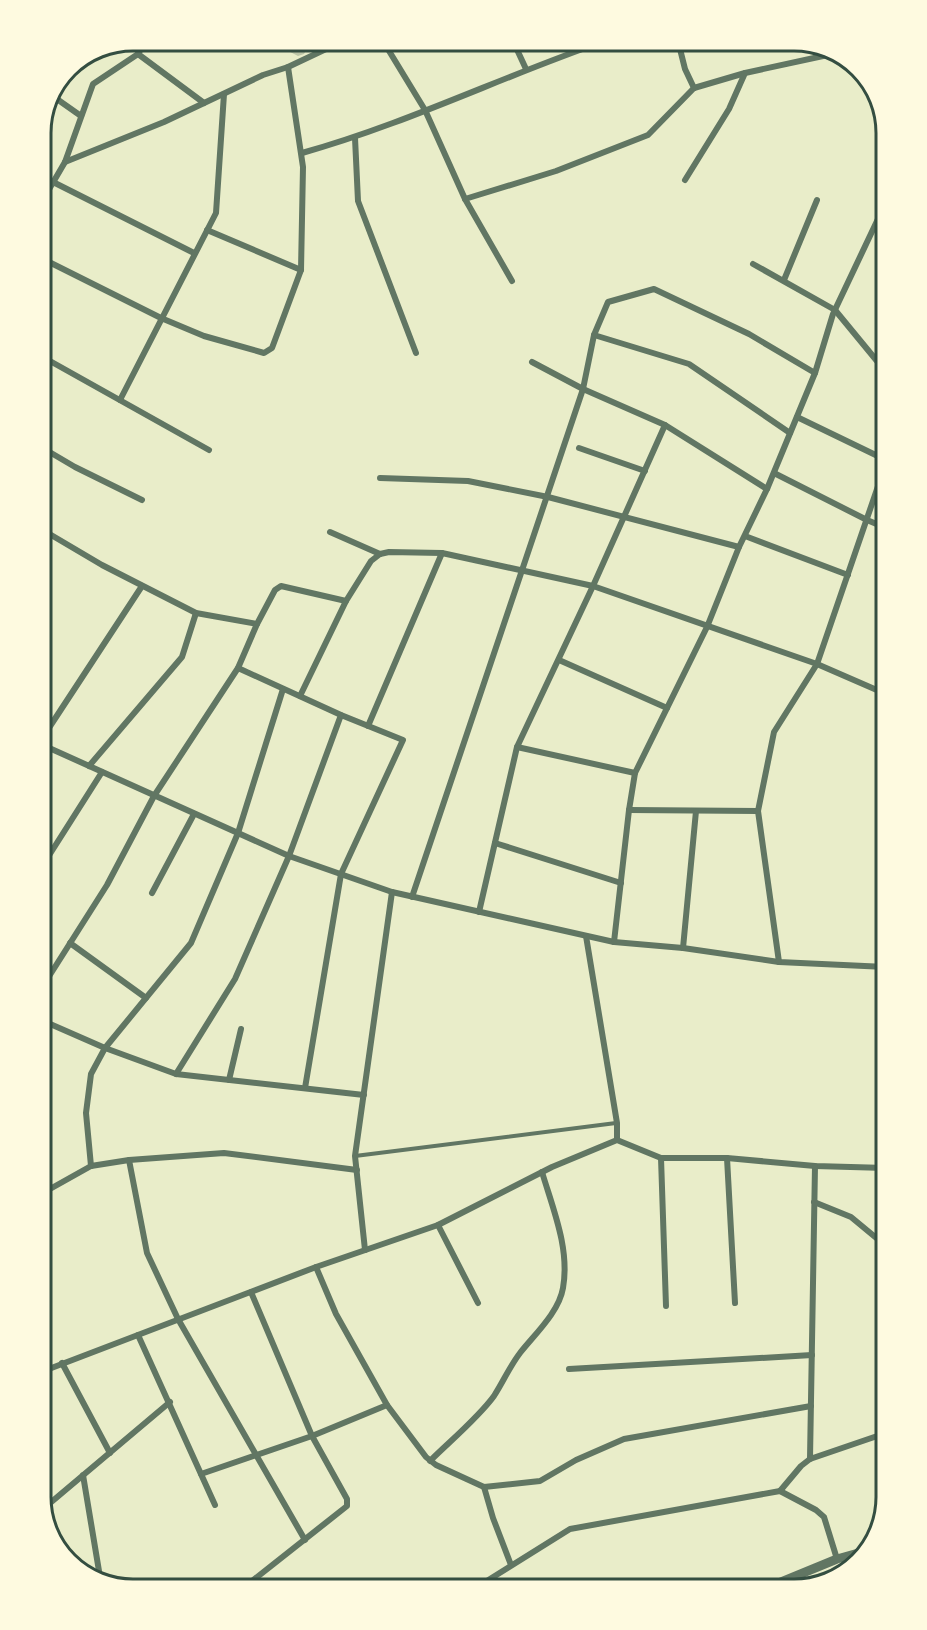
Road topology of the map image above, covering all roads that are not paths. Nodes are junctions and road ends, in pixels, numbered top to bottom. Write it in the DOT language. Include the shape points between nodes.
graph roads {
  1 [pos="140,51"];
  2 [pos="321,51"];
  3 [pos="389,51"];
  4 [pos="518,51"];
  5 [pos="577,51"];
  6 [pos="680,51"];
  7 [pos="138,54"];
  8 [pos="822,56"];
  9 [pos="288,67"];
  10 [pos="526,69"];
  11 [pos="745,73"];
  12 [pos="694,87"];
  13 [pos="224,94"];
  14 [pos="58,101"];
  15 [pos="204,103"];
  16 [pos="425,110"];
  17 [pos="81,116"];
  18 [pos="355,138"];
  19 [pos="302,153"];
  20 [pos="65,162"];
  21 [pos="685,180"];
  22 [pos="53,182"];
  23 [pos="51,186"];
  24 [pos="465,199"];
  25 [pos="817,200"];
  26 [pos="876,223"];
  27 [pos="207,230"];
  28 [pos="194,253"];
  29 [pos="51,263"];
  30 [pos="753,264"];
  31 [pos="302,270"];
  32 [pos="784,280"];
  33 [pos="512,281"];
  34 [pos="835,310"];
  35 [pos="161,318"];
  36 [pos="594,335"];
  37 [pos="416,353"];
  38 [pos="876,360"];
  39 [pos="51,361"];
  40 [pos="532,362"];
  41 [pos="815,373"];
  42 [pos="584,389"];
  43 [pos="120,400"];
  44 [pos="797,417"];
  45 [pos="665,425"];
  46 [pos="790,433"];
  47 [pos="579,448"];
  48 [pos="209,450"];
  49 [pos="51,453"];
  50 [pos="876,456"];
  51 [pos="645,471"];
  52 [pos="774,473"];
  53 [pos="380,478"];
  54 [pos="767,489"];
  55 [pos="876,492"];
  56 [pos="548,497"];
  57 [pos="142,500"];
  58 [pos="625,516"];
  59 [pos="867,520"];
  60 [pos="876,524"];
  61 [pos="330,532"];
  62 [pos="51,536"];
  63 [pos="745,536"];
  64 [pos="740,547"];
  65 [pos="442,553"];
  66 [pos="380,555"];
  67 [pos="523,570"];
  68 [pos="848,575"];
  69 [pos="142,586"];
  70 [pos="593,586"];
  71 [pos="346,601"];
  72 [pos="196,614"];
  73 [pos="257,624"];
  74 [pos="707,627"];
  75 [pos="559,660"];
  76 [pos="818,664"];
  77 [pos="238,668"];
  78 [pos="283,689"];
  79 [pos="876,690"];
  80 [pos="300,696"];
  81 [pos="667,708"];
  82 [pos="341,715"];
  83 [pos="51,726"];
  84 [pos="368,726"];
  85 [pos="517,747"];
  86 [pos="51,749"];
  87 [pos="89,766"];
  88 [pos="102,772"];
  89 [pos="635,773"];
  90 [pos="154,796"];
  91 [pos="629,810"];
  92 [pos="696,811"];
  93 [pos="758,811"];
  94 [pos="194,814"];
  95 [pos="238,833"];
  96 [pos="495,843"];
  97 [pos="51,852"];
  98 [pos="289,856"];
  99 [pos="341,874"];
  100 [pos="621,884"];
  101 [pos="392,892"];
  102 [pos="152,893"];
  103 [pos="412,897"];
  104 [pos="479,912"];
  105 [pos="586,936"];
  106 [pos="614,942"];
  107 [pos="70,943"];
  108 [pos="683,948"];
  109 [pos="779,962"];
  110 [pos="876,967"];
  111 [pos="51,972"];
  112 [pos="146,998"];
  113 [pos="51,1025"];
  114 [pos="241,1029"];
  115 [pos="105,1048"];
  116 [pos="176,1074"];
  117 [pos="229,1080"];
  118 [pos="305,1089"];
  119 [pos="364,1095"];
  120 [pos="617,1123"];
  121 [pos="617,1140"];
  122 [pos="355,1156"];
  123 [pos="661,1158"];
  124 [pos="727,1158"];
  125 [pos="129,1160"];
  126 [pos="91,1166"];
  127 [pos="815,1166"];
  128 [pos="876,1168"];
  129 [pos="357,1170"];
  130 [pos="542,1172"];
  131 [pos="51,1188"];
  132 [pos="814,1202"];
  133 [pos="438,1225"];
  134 [pos="876,1238"];
  135 [pos="365,1250"];
  136 [pos="316,1267"];
  137 [pos="251,1292"];
  138 [pos="735,1302"];
  139 [pos="478,1303"];
  140 [pos="666,1306"];
  141 [pos="178,1319"];
  142 [pos="138,1335"];
  143 [pos="812,1355"];
  144 [pos="62,1363"];
  145 [pos="51,1368"];
  146 [pos="569,1369"];
  147 [pos="170,1402"];
  148 [pos="387,1405"];
  149 [pos="811,1406"];
  150 [pos="876,1436"];
  151 [pos="312,1437"];
  152 [pos="110,1453"];
  153 [pos="255,1456"];
  154 [pos="810,1459"];
  155 [pos="430,1461"];
  156 [pos="201,1474"];
  157 [pos="82,1475"];
  158 [pos="484,1487"];
  159 [pos="780,1491"];
  160 [pos="52,1501"];
  161 [pos="215,1505"];
  162 [pos="305,1540"];
  163 [pos="852,1555"];
  164 [pos="837,1559"];
  165 [pos="511,1565"];
  166 [pos="99,1571"];
  167 [pos="255,1579"];
  168 [pos="489,1579"];
  169 [pos="790,1579"];
  1 -- 7 [label="street"];
  2 -- 9 [label="street"];
  3 -- 16 [label="street"];
  4 -- 10 [label="street"];
  5 -- 10 [label="street"];
  6 -- 12 [label="street"];
  7 -- 15 [label="street"];
  7 -- 17 [label="street" via="93,84"];
  8 -- 11 [label="street"];
  9 -- 13 [label="street"];
  9 -- 19 [label="street"];
  10 -- 16 [label="street"];
  11 -- 12 [label="street"];
  11 -- 21 [label="street" via="729,109"];
  12 -- 24 [label="street" via="648,135 556,171"];
  13 -- 15 [label="street"];
  13 -- 27 [label="street" via="216,213"];
  14 -- 17 [label="street"];
  15 -- 20 [label="street"];
  16 -- 18 [label="street"];
  16 -- 24 [label="street"];
  17 -- 20 [label="street"];
  18 -- 19 [label="street"];
  18 -- 37 [label="street" via="358,201"];
  19 -- 31 [label="street"];
  20 -- 22 [label="street"];
  22 -- 23 [label="street"];
  22 -- 28 [label="street"];
  24 -- 33 [label="street"];
  25 -- 32 [label="street"];
  26 -- 34 [label="street"];
  27 -- 28 [label="street"];
  27 -- 31 [label="street"];
  28 -- 35 [label="street"];
  29 -- 35 [label="street"];
  30 -- 32 [label="street"];
  31 -- 35 [label="street" via="272,348 264,353 204,336"];
  32 -- 34 [label="street"];
  34 -- 38 [label="street"];
  34 -- 41 [label="street"];
  35 -- 43 [label="street"];
  36 -- 41 [label="street" via="609,302 654,289 749,334"];
  36 -- 42 [label="street"];
  36 -- 46 [label="street" via="689,364"];
  39 -- 43 [label="street"];
  40 -- 42 [label="street"];
  41 -- 44 [label="street"];
  42 -- 45 [label="street"];
  42 -- 56 [label="street"];
  43 -- 48 [label="street"];
  44 -- 46 [label="street"];
  44 -- 50 [label="street"];
  45 -- 51 [label="street"];
  45 -- 54 [label="street"];
  46 -- 52 [label="street"];
  47 -- 51 [label="street"];
  49 -- 57 [label="street"];
  51 -- 58 [label="street"];
  52 -- 54 [label="street"];
  52 -- 59 [label="street"];
  53 -- 56 [label="street" via="468,481"];
  54 -- 63 [label="street"];
  55 -- 59 [label="street"];
  56 -- 58 [label="street"];
  56 -- 67 [label="street"];
  58 -- 64 [label="street"];
  58 -- 70 [label="street"];
  59 -- 60 [label="street"];
  59 -- 68 [label="street"];
  61 -- 66 [label="street"];
  62 -- 69 [label="street"];
  63 -- 64 [label="street"];
  63 -- 68 [label="street"];
  64 -- 74 [label="street"];
  65 -- 66 [label="street"];
  65 -- 67 [label="street"];
  65 -- 84 [label="street"];
  66 -- 71 [label="street" via="371,561"];
  67 -- 70 [label="street"];
  67 -- 103 [label="street"];
  68 -- 76 [label="street"];
  69 -- 72 [label="street"];
  69 -- 83 [label="street"];
  70 -- 74 [label="street"];
  70 -- 75 [label="street"];
  71 -- 73 [label="street" via="281,586"];
  71 -- 80 [label="street"];
  72 -- 73 [label="street"];
  72 -- 87 [label="street" via="182,657"];
  73 -- 77 [label="street"];
  74 -- 76 [label="street"];
  74 -- 81 [label="street"];
  75 -- 81 [label="street"];
  75 -- 85 [label="street"];
  76 -- 79 [label="street"];
  76 -- 93 [label="street" via="774,732"];
  77 -- 78 [label="street"];
  77 -- 90 [label="street"];
  78 -- 80 [label="street"];
  78 -- 95 [label="street"];
  80 -- 82 [label="street"];
  81 -- 89 [label="street"];
  82 -- 84 [label="street"];
  82 -- 98 [label="street"];
  84 -- 99 [label="street" via="403,740"];
  85 -- 89 [label="street"];
  85 -- 96 [label="street"];
  86 -- 87 [label="street"];
  87 -- 88 [label="street"];
  88 -- 90 [label="street"];
  88 -- 97 [label="street"];
  89 -- 91 [label="street"];
  90 -- 94 [label="street"];
  90 -- 107 [label="street" via="107,885"];
  91 -- 92 [label="street"];
  91 -- 100 [label="street"];
  92 -- 93 [label="street"];
  92 -- 108 [label="street"];
  93 -- 109 [label="street"];
  94 -- 95 [label="street"];
  94 -- 102 [label="street"];
  95 -- 98 [label="street"];
  95 -- 112 [label="street" via="191,943"];
  96 -- 100 [label="street"];
  96 -- 104 [label="street"];
  98 -- 99 [label="street"];
  98 -- 116 [label="street" via="235,979"];
  99 -- 101 [label="street"];
  99 -- 118 [label="street"];
  100 -- 106 [label="street"];
  101 -- 103 [label="street"];
  101 -- 119 [label="street"];
  103 -- 104 [label="street"];
  104 -- 105 [label="street"];
  105 -- 106 [label="street"];
  105 -- 120 [label="street"];
  106 -- 108 [label="street"];
  107 -- 111 [label="street"];
  107 -- 112 [label="street"];
  108 -- 109 [label="street"];
  109 -- 110 [label="street"];
  112 -- 115 [label="street"];
  113 -- 115 [label="street"];
  114 -- 117 [label="street"];
  115 -- 116 [label="street"];
  115 -- 126 [label="street" via="91,1074 86,1113"];
  116 -- 117 [label="street"];
  117 -- 118 [label="street"];
  118 -- 119 [label="street"];
  119 -- 122 [label="street"];
  120 -- 121 [label="street"];
  120 -- 122 [label="lane"];
  121 -- 123 [label="street"];
  121 -- 130 [label="street"];
  122 -- 129 [label="street"];
  123 -- 124 [label="street"];
  123 -- 140 [label="street"];
  124 -- 127 [label="street"];
  124 -- 138 [label="street"];
  125 -- 126 [label="street"];
  125 -- 129 [label="street" via="225,1153"];
  125 -- 141 [label="street" via="147,1253"];
  126 -- 131 [label="street"];
  127 -- 128 [label="street"];
  127 -- 132 [label="street"];
  129 -- 135 [label="street"];
  130 -- 133 [label="street"];
  130 -- 155 [label="street" via="562,1236 563,1289 558,1303 518,1355 493,1397"];
  132 -- 134 [label="street" via="851,1217"];
  132 -- 143 [label="street"];
  133 -- 135 [label="street"];
  133 -- 139 [label="street"];
  135 -- 136 [label="street"];
  136 -- 137 [label="street"];
  136 -- 148 [label="street" via="336,1314"];
  137 -- 141 [label="street"];
  137 -- 151 [label="street"];
  141 -- 142 [label="street"];
  141 -- 153 [label="street"];
  142 -- 144 [label="street"];
  142 -- 147 [label="street"];
  143 -- 146 [label="street"];
  143 -- 149 [label="street"];
  144 -- 145 [label="street"];
  144 -- 152 [label="street"];
  147 -- 152 [label="street"];
  147 -- 156 [label="street"];
  148 -- 151 [label="street"];
  148 -- 155 [label="street"];
  149 -- 154 [label="street"];
  149 -- 158 [label="street" via="624,1439 540,1481"];
  150 -- 154 [label="street"];
  151 -- 153 [label="street"];
  151 -- 162 [label="street" via="347,1499 347,1506"];
  152 -- 157 [label="street"];
  153 -- 156 [label="street"];
  153 -- 162 [label="street"];
  154 -- 159 [label="street"];
  155 -- 158 [label="street"];
  156 -- 161 [label="street"];
  157 -- 160 [label="street"];
  157 -- 166 [label="street"];
  158 -- 165 [label="street"];
  159 -- 164 [label="street" via="824,1517"];
  159 -- 165 [label="street" via="570,1529"];
  162 -- 167 [label="street"];
  163 -- 164 [label="street"];
  164 -- 169 [label="street"];
  165 -- 168 [label="street"];
}
